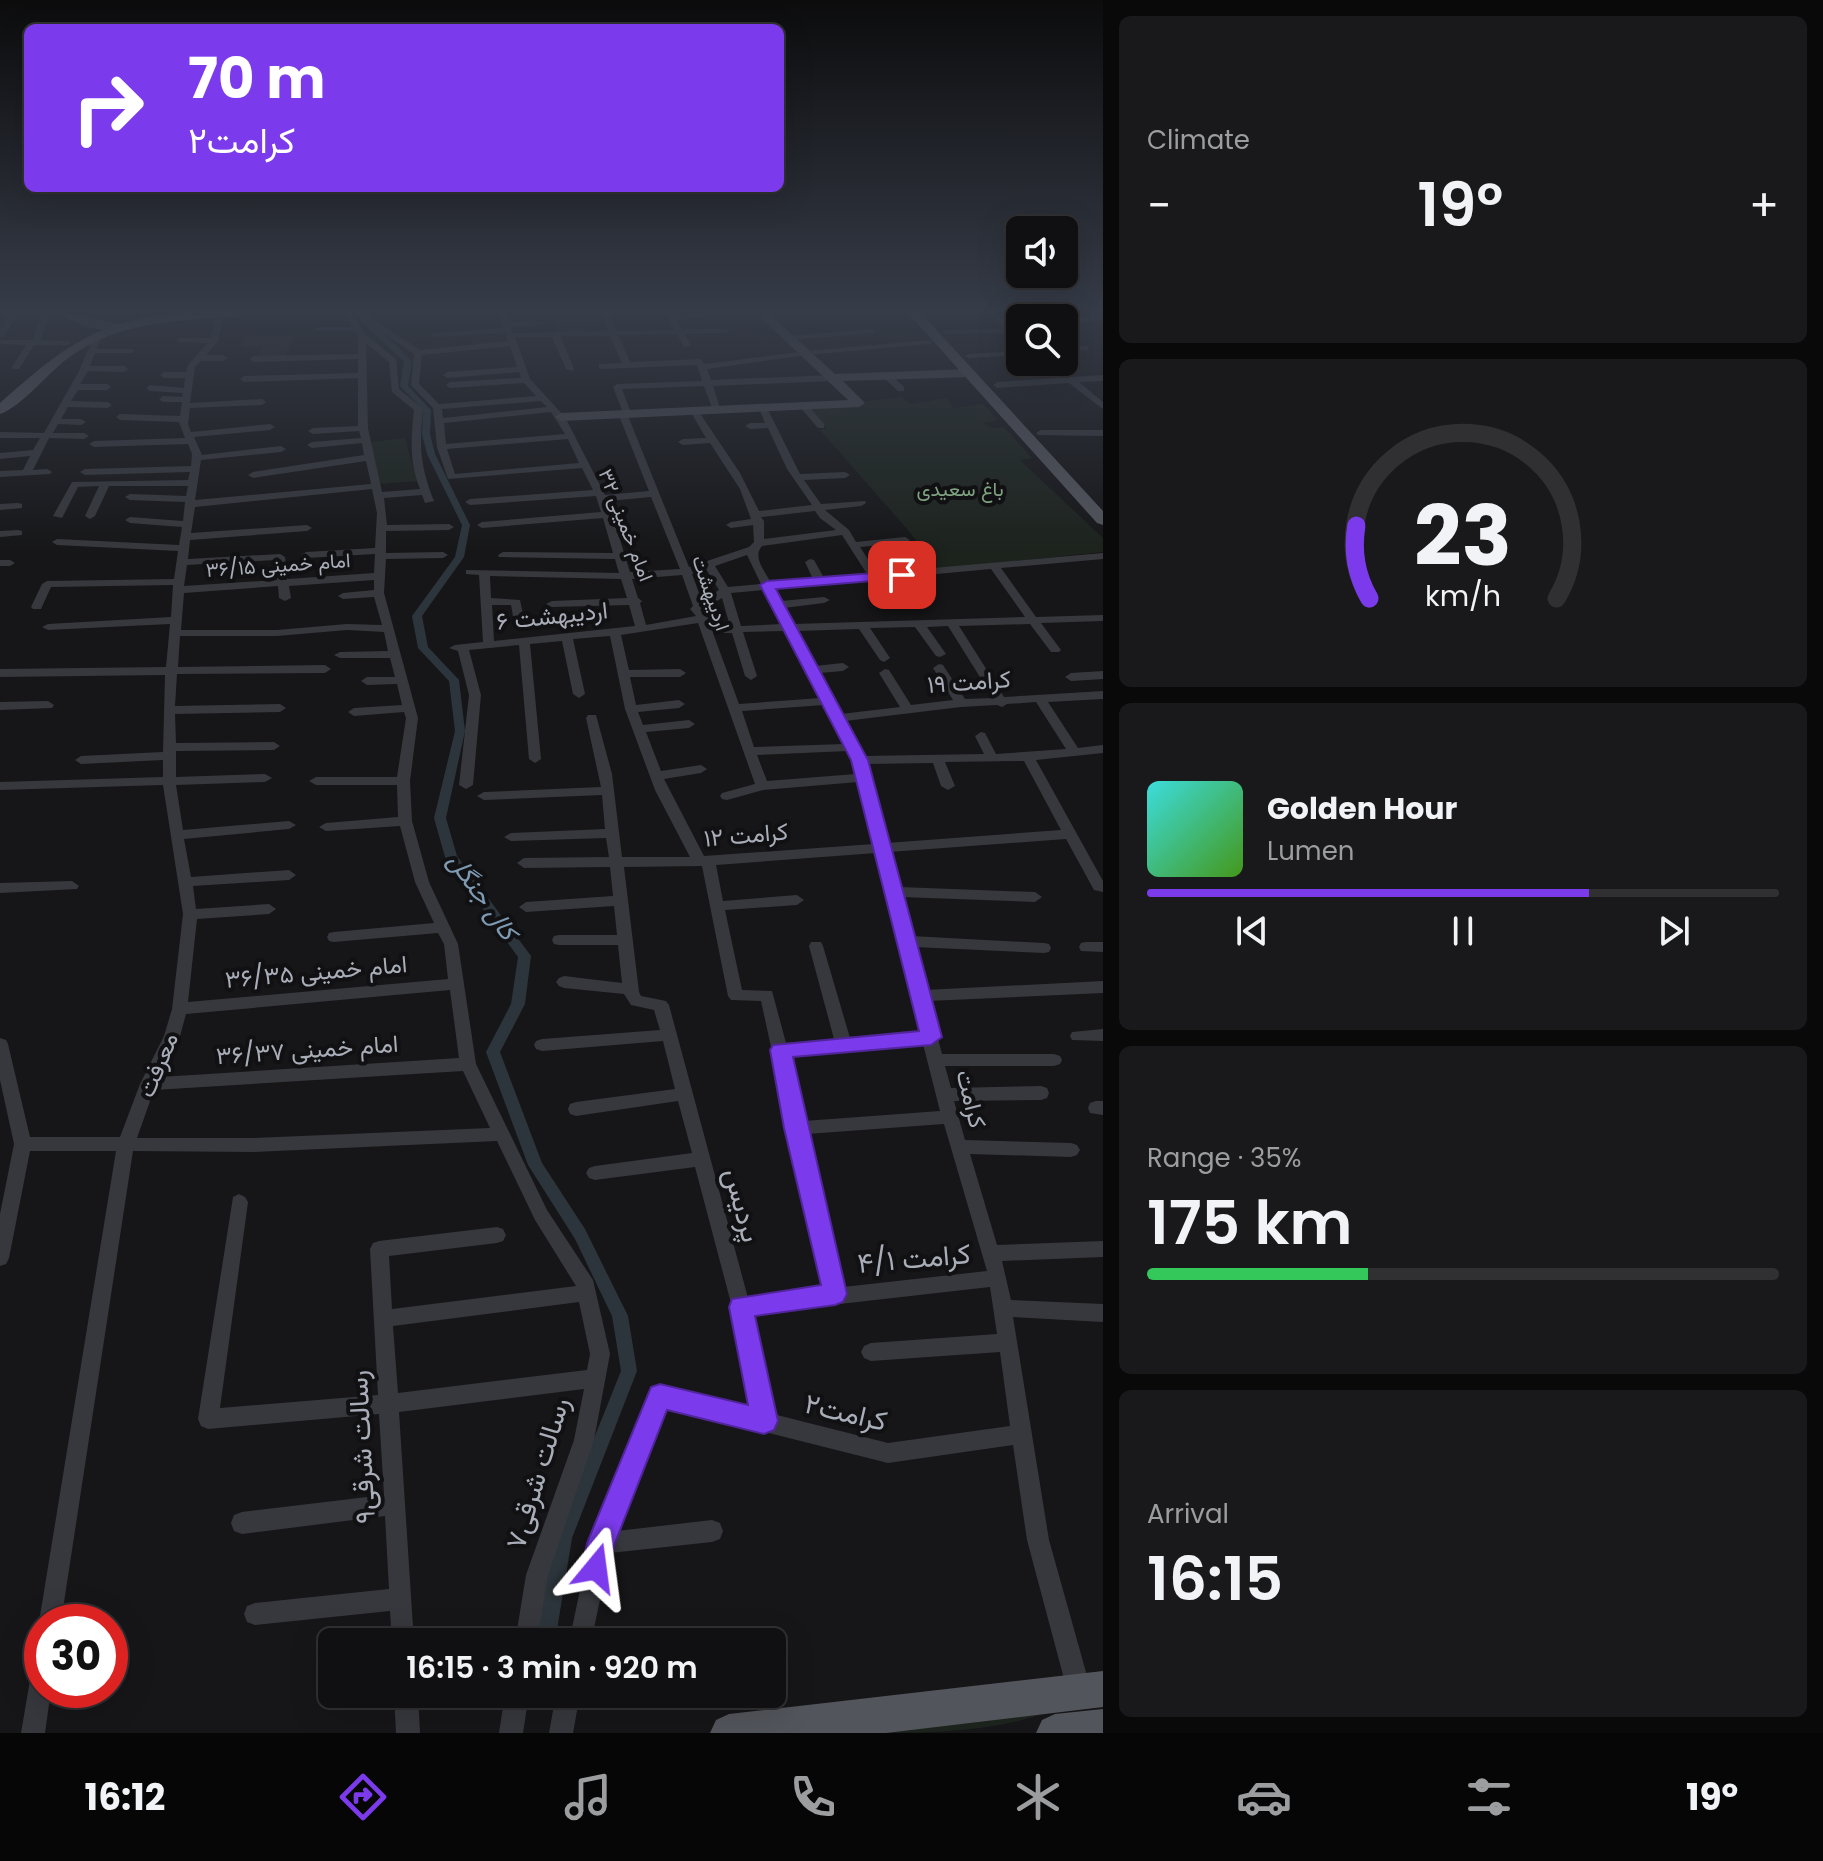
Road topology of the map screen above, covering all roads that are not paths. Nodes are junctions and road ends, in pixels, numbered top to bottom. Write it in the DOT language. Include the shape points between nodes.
graph roads {
  1 [pos="20,393"];
  2 [pos="74,393"];
  3 [pos="173,393"];
  4 [pos="188,393"];
  5 [pos="227,393"];
  6 [pos="361,393"];
  7 [pos="399,393"];
  8 [pos="423,393"];
  9 [pos="539,393"];
  10 [pos="619,393"];
  11 [pos="711,393"];
  12 [pos="848,393"];
  13 [pos="988,393"];
  14 [pos="1004,393"];
  15 [pos="1087,393"];
  16 [pos="544,398"];
  17 [pos="163,399"];
  18 [pos="262,402"];
  19 [pos="67,404"];
  20 [pos="108,405"];
  21 [pos="803,405"];
  22 [pos="762,406"];
  23 [pos="1103,406"];
  24 [pos="437,407"];
  25 [pos="716,408"];
  26 [pos="693,409"];
  27 [pos="0,410"];
  28 [pos="558,413"];
  29 [pos="624,413"];
  30 [pos="120,417"];
  31 [pos="184,419"];
  32 [pos="55,421"];
  33 [pos="439,421"];
  34 [pos="81,422"];
  35 [pos="772,425"];
  36 [pos="750,426"];
  37 [pos="821,426"];
  38 [pos="270,427"];
  39 [pos="313,431"];
  40 [pos="1041,433"];
  41 [pos="1103,433"];
  42 [pos="364,434"];
  43 [pos="1025,434"];
  44 [pos="0,435"];
  45 [pos="45,435"];
  46 [pos="84,436"];
  47 [pos="572,436"];
  48 [pos="190,438"];
  49 [pos="711,440"];
  50 [pos="683,442"];
  51 [pos="94,444"];
  52 [pos="312,445"];
  53 [pos="442,447"];
  54 [pos="281,449"];
  55 [pos="36,453"];
  56 [pos="0,456"];
  57 [pos="370,457"];
  58 [pos="196,464"];
  59 [pos="584,465"];
  60 [pos="47,472"];
  61 [pos="85,472"];
  62 [pos="26,473"];
  63 [pos="0,474"];
  64 [pos="253,475"];
  65 [pos="845,475"];
  66 [pos="798,477"];
  67 [pos="105,483"];
  68 [pos="193,483"];
  69 [pos="377,490"];
  70 [pos="654,494"];
  71 [pos="600,496"];
  72 [pos="130,497"];
  73 [pos="1103,500"];
  74 [pos="190,502"];
  75 [pos="470,502"];
  76 [pos="861,503"];
  77 [pos="18,506"];
  78 [pos="817,506"];
  79 [pos="0,507"];
  80 [pos="608,515"];
  81 [pos="58,516"];
  82 [pos="90,516"];
  83 [pos="758,517"];
  84 [pos="130,520"];
  85 [pos="1103,520"];
  86 [pos="482,525"];
  87 [pos="731,525"];
  88 [pos="449,527"];
  89 [pos="307,528"];
  90 [pos="382,528"];
  91 [pos="845,532"];
  92 [pos="18,533"];
  93 [pos="0,534"];
  94 [pos="905,540"];
  95 [pos="57,542"];
  96 [pos="185,543"];
  97 [pos="853,545"];
  98 [pos="756,546"];
  99 [pos="917,551"];
  100 [pos="381,553"];
  101 [pos="306,555"];
  102 [pos="443,555"];
  103 [pos="503,555"];
  104 [pos="619,556"];
  105 [pos="1103,556"];
  106 [pos="810,562"];
  107 [pos="709,565"];
  108 [pos="994,566"];
  109 [pos="470,572"];
  110 [pos="686,572"];
  111 [pos="930,572"];
  112 [pos="484,573"];
  113 [pos="380,576"];
  114 [pos="626,576"];
  115 [pos="874,577"];
  116 [pos="820,581"];
  117 [pos="284,583"];
  118 [pos="767,585"];
  119 [pos="178,586"];
  120 [pos="725,591"];
  121 [pos="379,593"];
  122 [pos="343,596"];
  123 [pos="285,598"];
  124 [pos="824,600"];
  125 [pos="486,601"];
  126 [pos="636,601"];
  127 [pos="552,604"];
  128 [pos="778,605"];
  129 [pos="37,607"];
  130 [pos="517,614"];
  131 [pos="1103,618"];
  132 [pos="700,619"];
  133 [pos="1032,619"];
  134 [pos="952,623"];
  135 [pos="919,624"];
  136 [pos="862,625"];
  137 [pos="175,626"];
  138 [pos="48,627"];
  139 [pos="790,628"];
  140 [pos="388,629"];
  141 [pos="642,629"];
  142 [pos="736,629"];
  143 [pos="615,632"];
  144 [pos="567,637"];
  145 [pos="524,641"];
  146 [pos="489,645"];
  147 [pos="1055,650"];
  148 [pos="393,654"];
  149 [pos="340,655"];
  150 [pos="884,658"];
  151 [pos="843,667"];
  152 [pos="172,669"];
  153 [pos="325,669"];
  154 [pos="813,670"];
  155 [pos="0,673"];
  156 [pos="680,673"];
  157 [pos="885,673"];
  158 [pos="624,674"];
  159 [pos="1097,675"];
  160 [pos="751,676"];
  161 [pos="1071,677"];
  162 [pos="402,680"];
  163 [pos="367,681"];
  164 [pos="579,694"];
  165 [pos="1103,694"];
  166 [pos="1041,700"];
  167 [pos="829,701"];
  168 [pos="961,703"];
  169 [pos="1002,703"];
  170 [pos="679,704"];
  171 [pos="48,705"];
  172 [pos="0,706"];
  173 [pos="280,708"];
  174 [pos="409,708"];
  175 [pos="733,708"];
  176 [pos="631,709"];
  177 [pos="907,709"];
  178 [pos="169,710"];
  179 [pos="354,712"];
  180 [pos="592,718"];
  181 [pos="838,718"];
  182 [pos="689,724"];
  183 [pos="639,729"];
  184 [pos="981,736"];
  185 [pos="274,746"];
  186 [pos="749,751"];
  187 [pos="169,752"];
  188 [pos="1074,752"];
  189 [pos="1101,752"];
  190 [pos="1028,757"];
  191 [pos="992,758"];
  192 [pos="535,759"];
  193 [pos="81,760"];
  194 [pos="942,760"];
  195 [pos="859,761"];
  196 [pos="701,769"];
  197 [pos="657,776"];
  198 [pos="265,778"];
  199 [pos="170,780"];
  200 [pos="316,781"];
  201 [pos="403,781"];
  202 [pos="466,785"];
  203 [pos="0,786"];
  204 [pos="762,786"];
  205 [pos="948,786"];
  206 [pos="607,791"];
  207 [pos="484,796"];
  208 [pos="727,796"];
  209 [pos="405,821"];
  210 [pos="289,825"];
  211 [pos="326,827"];
  212 [pos="1067,828"];
  213 [pos="611,833"];
  214 [pos="178,835"];
  215 [pos="511,837"];
  216 [pos="881,846"];
  217 [pos="704,862"];
  218 [pos="524,863"];
  219 [pos="615,864"];
  220 [pos="289,875"];
  221 [pos="187,882"];
  222 [pos="72,886"];
  223 [pos="1101,887"];
  224 [pos="0,888"];
  225 [pos="894,892"];
  226 [pos="1035,897"];
  227 [pos="797,900"];
  228 [pos="619,901"];
  229 [pos="717,906"];
  230 [pos="526,907"];
  231 [pos="269,909"];
  232 [pos="190,914"];
  233 [pos="443,927"];
  234 [pos="334,937"];
  235 [pos="559,940"];
  236 [pos="624,940"];
  237 [pos="907,941"];
  238 [pos="816,946"];
  239 [pos="1086,947"];
  240 [pos="1103,947"];
  241 [pos="1044,948"];
  242 [pos="564,982"];
  243 [pos="456,984"];
  244 [pos="1102,987"];
  245 [pos="630,989"];
  246 [pos="921,996"];
  247 [pos="180,1009"];
  248 [pos="668,1035"];
  249 [pos="1103,1035"];
  250 [pos="1078,1036"];
  251 [pos="931,1037"];
  252 [pos="0,1044"];
  253 [pos="542,1045"];
  254 [pos="844,1045"];
  255 [pos="781,1050"];
  256 [pos="937,1060"];
  257 [pos="1054,1060"];
  258 [pos="468,1064"];
  259 [pos="148,1084"];
  260 [pos="1041,1093"];
  261 [pos="684,1094"];
  262 [pos="946,1095"];
  263 [pos="576,1109"];
  264 [pos="950,1117"];
  265 [pos="795,1128"];
  266 [pos="500,1134"];
  267 [pos="23,1144"];
  268 [pos="125,1147"];
  269 [pos="958,1147"];
  270 [pos="1071,1150"];
  271 [pos="701,1159"];
  272 [pos="595,1173"];
  273 [pos="239,1202"];
  274 [pos="497,1235"];
  275 [pos="1103,1249"];
  276 [pos="990,1253"];
  277 [pos="0,1258"];
  278 [pos="998,1278"];
  279 [pos="587,1293"];
  280 [pos="835,1294"];
  281 [pos="741,1307"];
  282 [pos="1003,1308"];
  283 [pos="1103,1313"];
  284 [pos="383,1319"];
  285 [pos="1009,1342"];
  286 [pos="871,1352"];
  287 [pos="596,1378"];
  288 [pos="388,1404"];
  289 [pos="764,1421"];
  290 [pos="1021,1434"];
  291 [pos="394,1504"];
  292 [pos="242,1523"];
  293 [pos="712,1531"];
  294 [pos="601,1543"];
  295 [pos="400,1599"];
  296 [pos="53,1604"];
  297 [pos="255,1614"];
  298 [pos="402,1628"];
  299 [pos="528,1628"];
  300 [pos="583,1628"];
  301 [pos="1091,1691"];
  302 [pos="37,1708"];
  303 [pos="407,1708"];
  304 [pos="515,1708"];
  305 [pos="565,1708"];
  306 [pos="1098,1730"];
  307 [pos="33,1733"];
  308 [pos="408,1733"];
  309 [pos="511,1733"];
  310 [pos="561,1733"];
  311 [pos="729,1733"];
  312 [pos="1055,1733"];
  1 -- 27 [label="main road"];
  2 -- 19 [label="street"];
  3 -- 17 [label="street"];
  4 -- 31 [label="street"];
  5 -- 18 [label="street"];
  6 -- 42 [label="street, رسالت شرقی۷"];
  7 -- 69 [label="street" via="419,409 415,442 427,496"];
  8 -- 24 [label="street"];
  9 -- 16 [label="street, امام خمینی ۳۲"];
  10 -- 29 [label="street, اردیبهشت"];
  11 -- 25 [label="street"];
  12 -- 21 [label="street" via="859,403"];
  13 -- 43 [label="main road"];
  14 -- 40 [label="main road"];
  15 -- 23 [label="street"];
  16 -- 24 [label="street"];
  16 -- 28 [label="street, امام خمینی ۳۲"];
  19 -- 20 [label="street"];
  19 -- 32 [label="street"];
  21 -- 22 [label="street"];
  21 -- 37 [label="street"];
  22 -- 25 [label="street"];
  22 -- 35 [label="street"];
  24 -- 33 [label="street"];
  25 -- 26 [label="street"];
  26 -- 29 [label="street"];
  26 -- 49 [label="street"];
  28 -- 29 [label="street"];
  28 -- 33 [label="street"];
  28 -- 47 [label="street, امام خمینی ۳۲"];
  29 -- 70 [label="street, اردیبهشت"];
  30 -- 31 [label="street"];
  31 -- 48 [label="street"];
  32 -- 34 [label="street"];
  32 -- 45 [label="street"];
  33 -- 53 [label="street"];
  35 -- 36 [label="street"];
  35 -- 66 [label="street"];
  38 -- 48 [label="street"];
  39 -- 42 [label="street"];
  40 -- 41 [label="street"];
  40 -- 43 [label="main road"];
  40 -- 73 [label="main road"];
  42 -- 52 [label="street"];
  42 -- 57 [label="street, رسالت شرقی۷"];
  43 -- 85 [label="main road"];
  44 -- 45 [label="street"];
  45 -- 46 [label="street"];
  45 -- 55 [label="street"];
  47 -- 53 [label="street"];
  47 -- 59 [label="street, امام خمینی ۳۲"];
  48 -- 51 [label="street"];
  48 -- 58 [label="street"];
  49 -- 50 [label="street"];
  49 -- 83 [label="street"];
  53 -- 59 [label="street" via="451,477"];
  54 -- 58 [label="street"];
  55 -- 56 [label="street"];
  55 -- 62 [label="street"];
  57 -- 64 [label="street"];
  57 -- 69 [label="street, رسالت شرقی۷"];
  58 -- 61 [label="street"];
  58 -- 68 [label="street, معرفت"];
  59 -- 71 [label="street, امام خمینی ۳۲"];
  60 -- 62 [label="street"];
  62 -- 63 [label="street"];
  65 -- 66 [label="street"];
  66 -- 78 [label="street"];
  67 -- 68 [label="street"];
  67 -- 81 [label="street" via="75,484"];
  67 -- 82 [label="street"];
  68 -- 74 [label="street, معرفت"];
  69 -- 74 [label="street"];
  69 -- 90 [label="street, رسالت شرقی۷"];
  70 -- 71 [label="street"];
  70 -- 110 [label="street, اردیبهشت"];
  71 -- 75 [label="street"];
  71 -- 80 [label="street, امام خمینی ۳۲"];
  72 -- 74 [label="street"];
  74 -- 96 [label="street, معرفت"];
  76 -- 78 [label="street"];
  77 -- 79 [label="street"];
  78 -- 83 [label="street"];
  78 -- 91 [label="street"];
  80 -- 86 [label="street"];
  80 -- 104 [label="street, امام خمینی ۳۲"];
  83 -- 87 [label="street"];
  83 -- 98 [label="street"];
  84 -- 96 [label="street"];
  88 -- 90 [label="street"];
  89 -- 96 [label="street"];
  90 -- 100 [label="street, رسالت شرقی۷"];
  91 -- 97 [label="street"];
  91 -- 98 [label="street" via="801,543"];
  92 -- 93 [label="street"];
  94 -- 97 [label="street"];
  95 -- 96 [label="street"];
  96 -- 117 [label="street" via="280,557"];
  96 -- 119 [label="street, معرفت"];
  97 -- 115 [label="street"];
  98 -- 107 [label="street"];
  98 -- 118 [label="street, کرامت" via="752,557"];
  99 -- 111 [label="street"];
  100 -- 101 [label="street"];
  100 -- 102 [label="street"];
  100 -- 113 [label="street, رسالت شرقی۷"];
  103 -- 104 [label="street"];
  104 -- 114 [label="street, امام خمینی ۳۲"];
  105 -- 108 [label="street"];
  106 -- 116 [label="street"];
  107 -- 110 [label="street"];
  107 -- 120 [label="street"];
  108 -- 111 [label="street"];
  108 -- 133 [label="street"];
  109 -- 112 [label="street"];
  110 -- 114 [label="street"];
  110 -- 132 [label="street, اردیبهشت"];
  111 -- 115 [label="street"];
  112 -- 114 [label="street"];
  112 -- 125 [label="street"];
  113 -- 117 [label="street, امام خمینی ۳۶/۱۵"];
  113 -- 121 [label="street, رسالت شرقی۷"];
  114 -- 126 [label="street, امام خمینی ۳۲"];
  115 -- 116 [label="street"];
  116 -- 118 [label="street"];
  117 -- 119 [label="street, امام خمینی ۳۶/۱۵"];
  117 -- 123 [label="street"];
  118 -- 120 [label="street"];
  118 -- 128 [label="street, کرامت"];
  119 -- 129 [label="street, امام خمینی ۳۶/۱۵" via="47,584"];
  119 -- 137 [label="street, معرفت"];
  120 -- 132 [label="street"];
  120 -- 142 [label="street"];
  121 -- 122 [label="street"];
  121 -- 140 [label="street, رسالت شرقی۷"];
  124 -- 128 [label="street"];
  125 -- 130 [label="street" via="516,602"];
  125 -- 146 [label="street"];
  126 -- 127 [label="street"];
  126 -- 141 [label="street, امام خمینی ۳۲"];
  128 -- 139 [label="street, کرامت"];
  131 -- 133 [label="street"];
  132 -- 141 [label="street, اردیبهشت ۶"];
  132 -- 142 [label="street"];
  132 -- 175 [label="street, اردیبهشت"];
  133 -- 134 [label="street"];
  133 -- 147 [label="street"];
  134 -- 135 [label="street"];
  134 -- 169 [label="street"];
  135 -- 136 [label="street"];
  135 -- 168 [label="street"];
  136 -- 139 [label="street"];
  136 -- 150 [label="street"];
  137 -- 138 [label="street"];
  137 -- 140 [label="street" via="277,633"];
  137 -- 152 [label="street, معرفت"];
  139 -- 142 [label="street"];
  139 -- 154 [label="street, کرامت"];
  140 -- 148 [label="street, رسالت شرقی۷"];
  141 -- 143 [label="street, اردیبهشت ۶"];
  142 -- 160 [label="street"];
  143 -- 144 [label="street, اردیبهشت ۶"];
  143 -- 158 [label="street"];
  144 -- 145 [label="street, اردیبهشت ۶"];
  144 -- 164 [label="street"];
  145 -- 146 [label="street, اردیبهشت ۶"];
  145 -- 192 [label="street"];
  146 -- 202 [label="street, اردیبهشت ۶" via="459,648 475,695"];
  148 -- 149 [label="street"];
  148 -- 162 [label="street, رسالت شرقی۷"];
  151 -- 154 [label="street"];
  152 -- 153 [label="street"];
  152 -- 155 [label="street"];
  152 -- 178 [label="street, معرفت"];
  154 -- 167 [label="street, کرامت"];
  156 -- 158 [label="street"];
  157 -- 177 [label="street"];
  158 -- 176 [label="street"];
  159 -- 161 [label="street"];
  159 -- 165 [label="street"];
  162 -- 163 [label="street"];
  162 -- 174 [label="street, رسالت شرقی۷"];
  165 -- 166 [label="street, کرامت ۱۹"];
  166 -- 169 [label="street, کرامت ۱۹"];
  166 -- 188 [label="street"];
  167 -- 175 [label="street"];
  167 -- 181 [label="street, کرامت"];
  168 -- 169 [label="street, کرامت ۱۹"];
  168 -- 177 [label="street, کرامت ۱۹"];
  170 -- 176 [label="street"];
  171 -- 172 [label="street"];
  173 -- 178 [label="street"];
  174 -- 179 [label="street"];
  174 -- 201 [label="street, رسالت شرقی۷"];
  175 -- 186 [label="street, اردیبهشت"];
  176 -- 183 [label="street"];
  177 -- 181 [label="street, کرامت ۱۹"];
  178 -- 187 [label="street, معرفت"];
  180 -- 206 [label="street"];
  181 -- 195 [label="street, کرامت"];
  182 -- 183 [label="street"];
  183 -- 197 [label="street"];
  184 -- 191 [label="street"];
  185 -- 187 [label="street"];
  186 -- 195 [label="street"];
  186 -- 204 [label="street, اردیبهشت"];
  187 -- 193 [label="street"];
  187 -- 199 [label="street, معرفت"];
  188 -- 189 [label="street"];
  188 -- 190 [label="street"];
  190 -- 191 [label="street"];
  190 -- 212 [label="street"];
  191 -- 194 [label="street"];
  194 -- 195 [label="street"];
  194 -- 205 [label="street"];
  195 -- 204 [label="street"];
  195 -- 216 [label="street, کرامت"];
  196 -- 197 [label="street"];
  197 -- 217 [label="street"];
  198 -- 199 [label="street"];
  199 -- 203 [label="street"];
  199 -- 214 [label="street, معرفت"];
  200 -- 201 [label="street"];
  201 -- 209 [label="street, رسالت شرقی۷"];
  204 -- 208 [label="street"];
  206 -- 207 [label="street"];
  206 -- 213 [label="street"];
  209 -- 211 [label="street"];
  209 -- 233 [label="street, رسالت شرقی۷" via="422,882"];
  210 -- 214 [label="street"];
  212 -- 216 [label="street, کرامت ۱۲"];
  212 -- 223 [label="street"];
  213 -- 215 [label="street"];
  213 -- 219 [label="street"];
  214 -- 221 [label="street, معرفت"];
  216 -- 217 [label="street, کرامت ۱۲"];
  216 -- 225 [label="street, کرامت"];
  217 -- 219 [label="street, کرامت ۱۲"];
  217 -- 229 [label="street"];
  218 -- 219 [label="street, کرامت ۱۲"];
  219 -- 228 [label="street"];
  220 -- 221 [label="street"];
  221 -- 232 [label="street, معرفت"];
  222 -- 224 [label="street"];
  225 -- 226 [label="street"];
  225 -- 237 [label="street, کرامت"];
  227 -- 229 [label="street"];
  228 -- 230 [label="street"];
  228 -- 236 [label="street"];
  229 -- 255 [label="street" via="736,996 767,995"];
  231 -- 232 [label="street"];
  232 -- 247 [label="street, معرفت"];
  233 -- 234 [label="street"];
  233 -- 243 [label="street, رسالت شرقی۷" via="451,944"];
  235 -- 236 [label="street"];
  236 -- 245 [label="street"];
  237 -- 241 [label="street"];
  237 -- 246 [label="street, کرامت"];
  238 -- 254 [label="street"];
  239 -- 240 [label="street"];
  242 -- 245 [label="street"];
  243 -- 247 [label="street, امام خمینی ۳۶/۳۵"];
  243 -- 258 [label="street, رسالت شرقی۷"];
  244 -- 246 [label="street"];
  245 -- 248 [label="street, پردیس" via="636,1001 661,1005"];
  246 -- 251 [label="street, کرامت"];
  247 -- 259 [label="street, معرفت"];
  248 -- 253 [label="street"];
  248 -- 261 [label="street, پردیس"];
  249 -- 250 [label="street"];
  251 -- 254 [label="street"];
  251 -- 256 [label="street, کرامت"];
  252 -- 267 [label="street"];
  254 -- 255 [label="street"];
  255 -- 265 [label="street"];
  256 -- 257 [label="street"];
  256 -- 262 [label="street, کرامت"];
  258 -- 259 [label="street, امام خمینی ۳۶/۳۷"];
  258 -- 266 [label="street, رسالت شرقی۷"];
  259 -- 268 [label="street, معرفت"];
  260 -- 262 [label="street"];
  261 -- 263 [label="street"];
  261 -- 271 [label="street, پردیس"];
  262 -- 264 [label="street, کرامت"];
  264 -- 265 [label="street"];
  264 -- 269 [label="street, کرامت"];
  265 -- 280 [label="street"];
  266 -- 268 [label="street"];
  266 -- 279 [label="street, رسالت شرقی۷"];
  267 -- 268 [label="street"];
  267 -- 277 [label="street"];
  268 -- 296 [label="street, معرفت"];
  269 -- 270 [label="street"];
  269 -- 276 [label="street, کرامت"];
  271 -- 272 [label="street"];
  271 -- 281 [label="street, پردیس"];
  273 -- 288 [label="street" via="208,1419"];
  274 -- 284 [label="street, رسالت شرقی۹" via="379,1249"];
  275 -- 276 [label="street"];
  276 -- 278 [label="street, کرامت"];
  278 -- 280 [label="street, کرامت ۴/۱"];
  278 -- 282 [label="street, کرامت"];
  279 -- 284 [label="street"];
  279 -- 287 [label="street, رسالت شرقی۷" via="600,1354"];
  280 -- 281 [label="street, کرامت ۴/۱"];
  281 -- 289 [label="street, پردیس"];
  282 -- 283 [label="street"];
  282 -- 285 [label="street, کرامت"];
  284 -- 288 [label="street, رسالت شرقی۹"];
  285 -- 286 [label="street"];
  285 -- 290 [label="street, کرامت"];
  287 -- 288 [label="street"];
  287 -- 299 [label="street, رسالت شرقی۷" via="584,1440 537,1575"];
  288 -- 291 [label="street, رسالت شرقی۹"];
  289 -- 290 [label="street, کرامت۲" via="888,1453"];
  289 -- 294 [label="street, کرامت۲" via="660,1396"];
  290 -- 301 [label="street, کرامت" via="1038,1540"];
  291 -- 292 [label="street"];
  291 -- 295 [label="street, رسالت شرقی۹"];
  293 -- 294 [label="street"];
  294 -- 300 [label="street"];
  295 -- 297 [label="street"];
  295 -- 298 [label="street, رسالت شرقی۹"];
  301 -- 311 [label="main road"];
  302 -- 307 [label="street"];
  303 -- 308 [label="street"];
  304 -- 309 [label="street"];
  305 -- 310 [label="street"];
  306 -- 312 [label="main road"];
}
